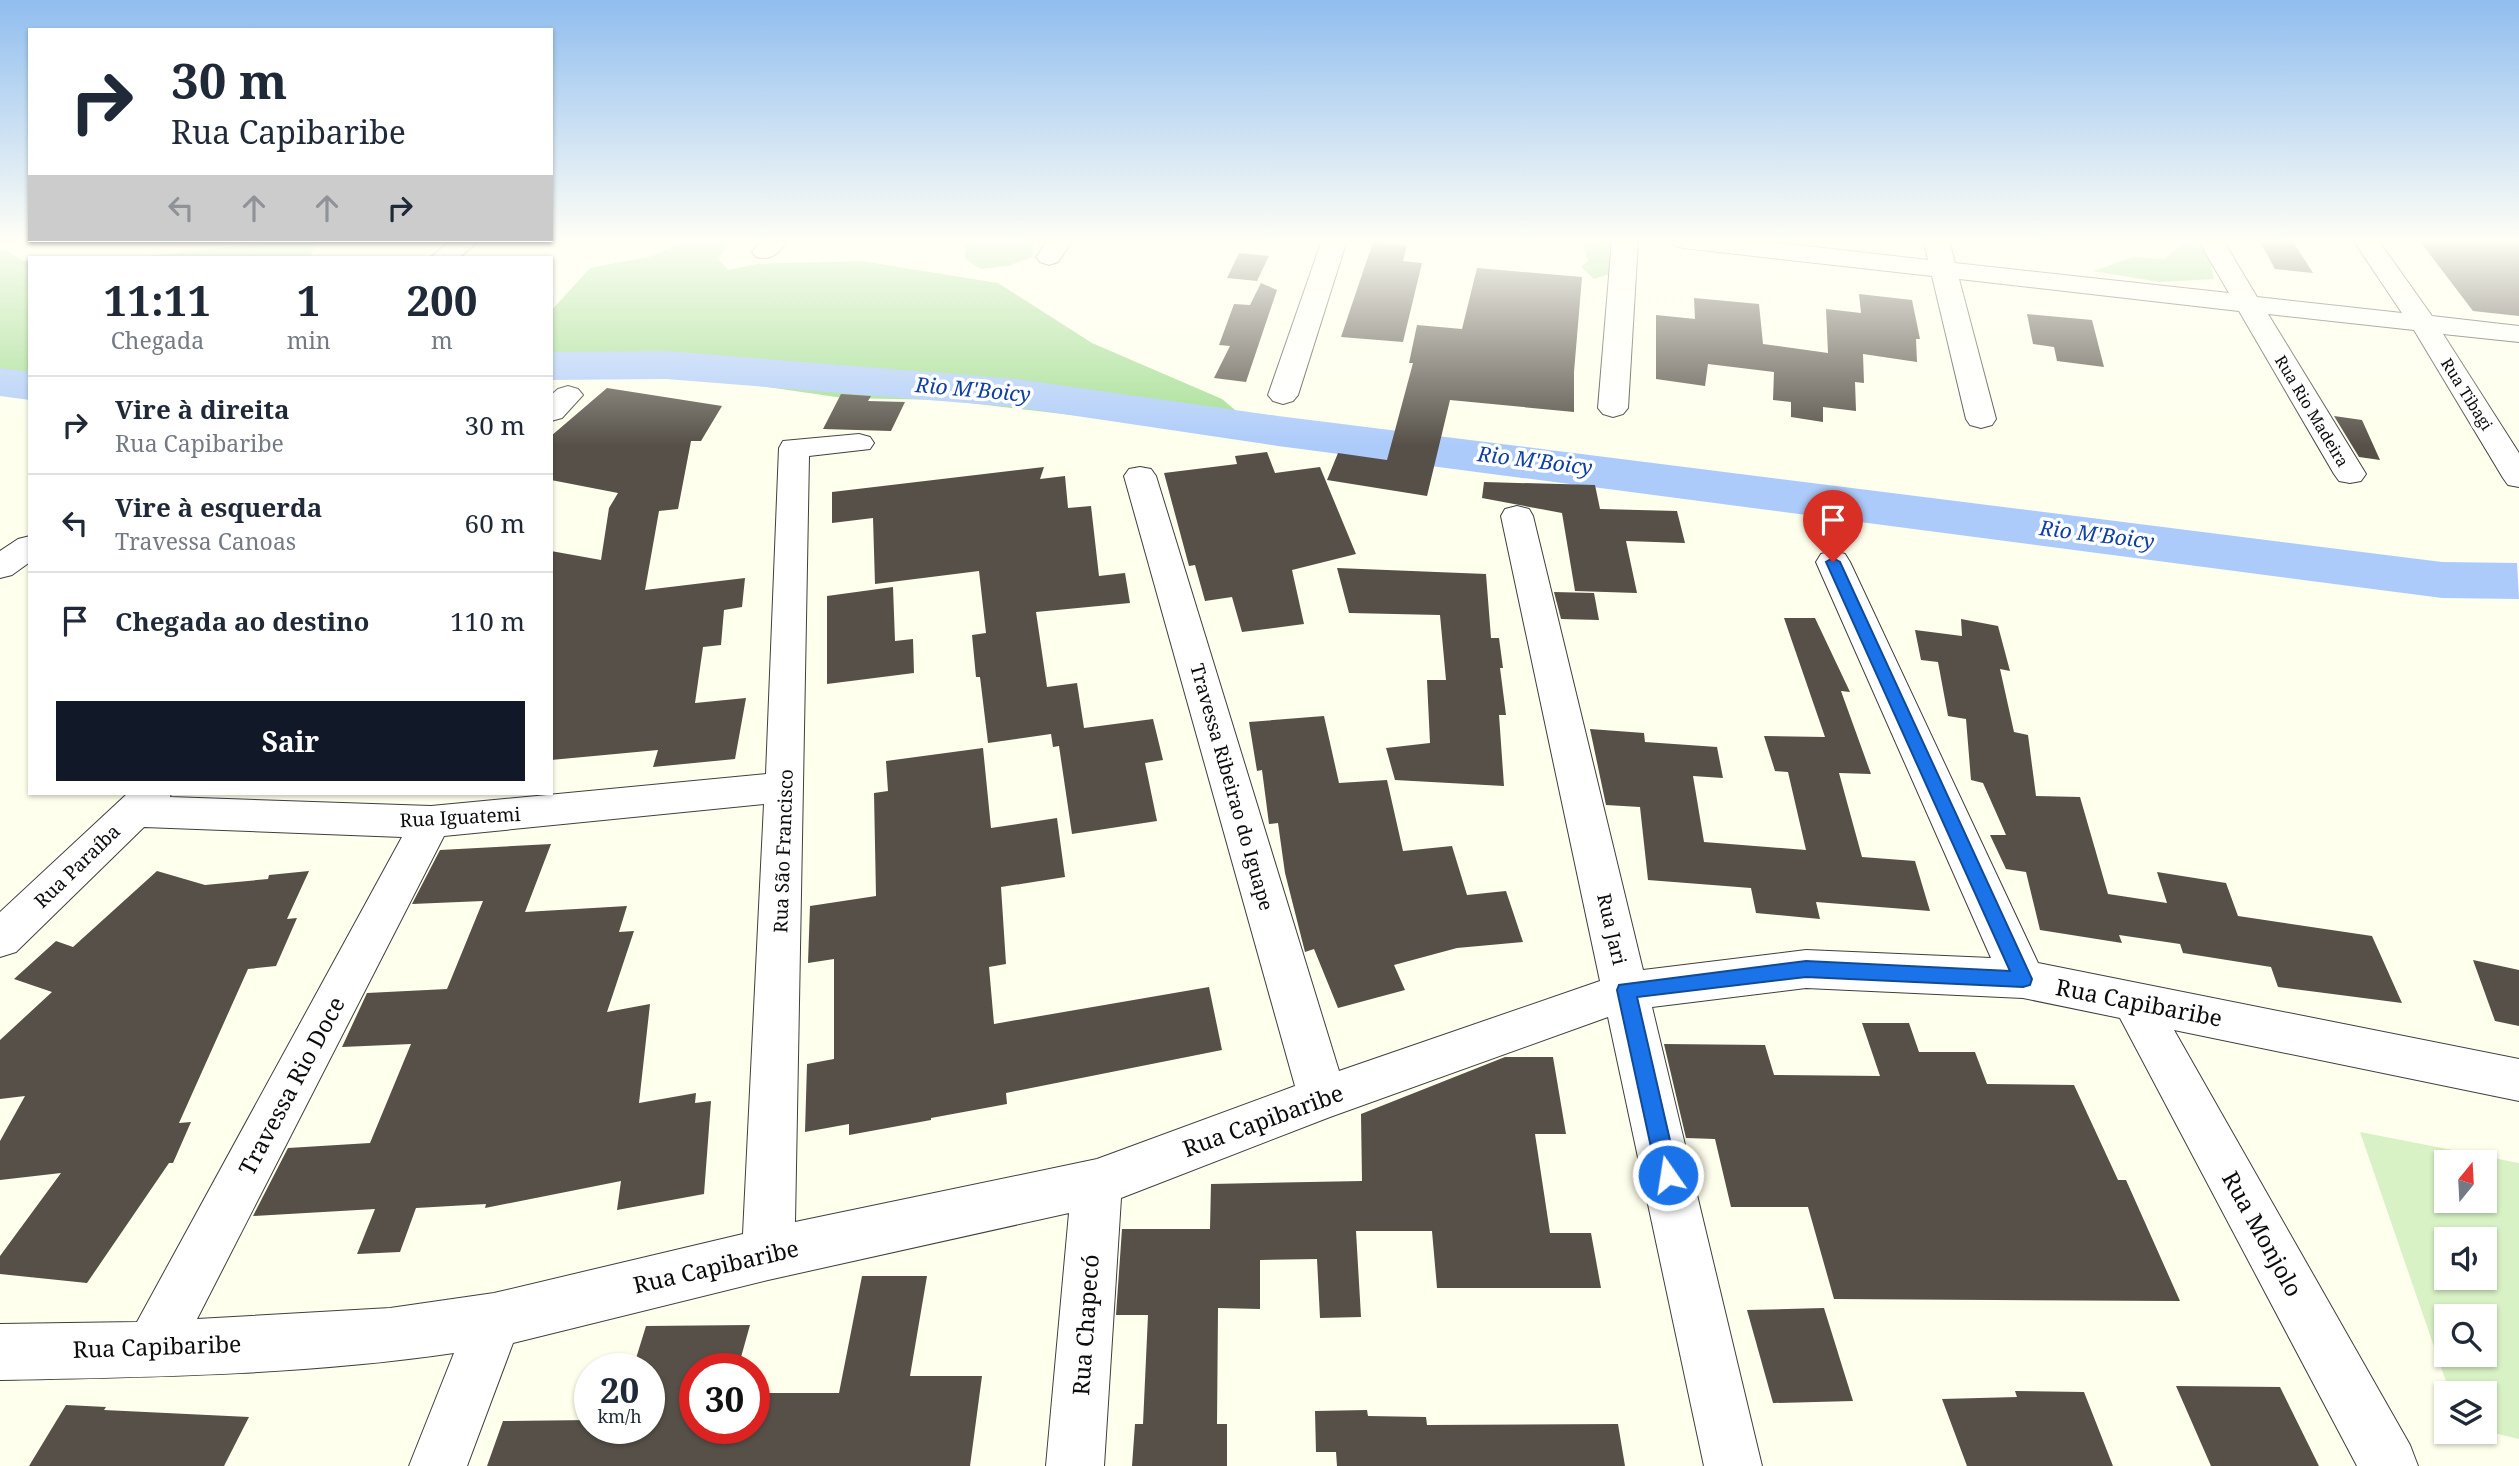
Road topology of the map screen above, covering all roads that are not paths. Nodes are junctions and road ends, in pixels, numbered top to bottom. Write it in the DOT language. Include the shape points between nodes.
graph roads {
  1 [pos="1312,308"];
  2 [pos="1620,308"];
  3 [pos="1954,308"];
  4 [pos="2249,308"];
  5 [pos="2294,308"];
  6 [pos="2413,308"];
  7 [pos="2423,323"];
  8 [pos="2519,334"];
  9 [pos="1283,395"];
  10 [pos="1613,408"];
  11 [pos="1981,419"];
  12 [pos="859,443"];
  13 [pos="2350,474"];
  14 [pos="1140,476"];
  15 [pos="2519,478"];
  16 [pos="1517,516"];
  17 [pos="28,547"];
  18 [pos="1833,562"];
  19 [pos="0,567"];
  20 [pos="785,788"];
  21 [pos="144,802"];
  22 [pos="431,822"];
  23 [pos="0,939"];
  24 [pos="2023,979"];
  25 [pos="1626,990"];
  26 [pos="2134,1001"];
  27 [pos="2519,1080"];
  28 [pos="1323,1098"];
  29 [pos="1097,1183"];
  30 [pos="768,1254"];
  31 [pos="494,1320"];
  32 [pos="152,1349"];
  33 [pos="0,1352"];
  34 [pos="438,1466"];
  35 [pos="1075,1466"];
  36 [pos="1733,1466"];
  37 [pos="2389,1466"];
  1 -- 9 [label="street"];
  2 -- 10 [label="street"];
  3 -- 11 [label="street"];
  4 -- 13 [label="street, Rua Rio Madeira"];
  5 -- 7 [label="street"];
  6 -- 7 [label="street, Rua Tibagi"];
  7 -- 8 [label="street"];
  7 -- 15 [label="street, Rua Tibagi"];
  12 -- 20 [label="street, Rua São Francisco" via="794,448"];
  14 -- 28 [label="street, Travessa Ribeirao do Iguape"];
  16 -- 25 [label="street, Rua Jari"];
  17 -- 19 [label="street"];
  18 -- 24 [label="street"];
  20 -- 22 [label="street, Rua Iguatemi"];
  20 -- 30 [label="street, Rua São Francisco"];
  21 -- 22 [label="street, Rua Iguatemi"];
  21 -- 23 [label="street, Rua Paraíba"];
  22 -- 32 [label="street, Travessa Rio Doce"];
  24 -- 25 [label="street, Rua Capibaribe" via="1806,969"];
  24 -- 26 [label="street, Rua Capibaribe"];
  25 -- 28 [label="street, Rua Capibaribe"];
  25 -- 36 [label="street, Rua Jari"];
  26 -- 27 [label="street, Rua Capibaribe"];
  26 -- 37 [label="street, Rua Monjolo"];
  28 -- 29 [label="street, Rua Capibaribe"];
  29 -- 30 [label="street, Rua Capibaribe"];
  29 -- 35 [label="street, Rua Chapecó"];
  30 -- 31 [label="street, Rua Capibaribe"];
  31 -- 32 [label="street, Rua Capibaribe" via="390,1335"];
  31 -- 34 [label="street"];
  32 -- 33 [label="street, Rua Capibaribe"];
}
